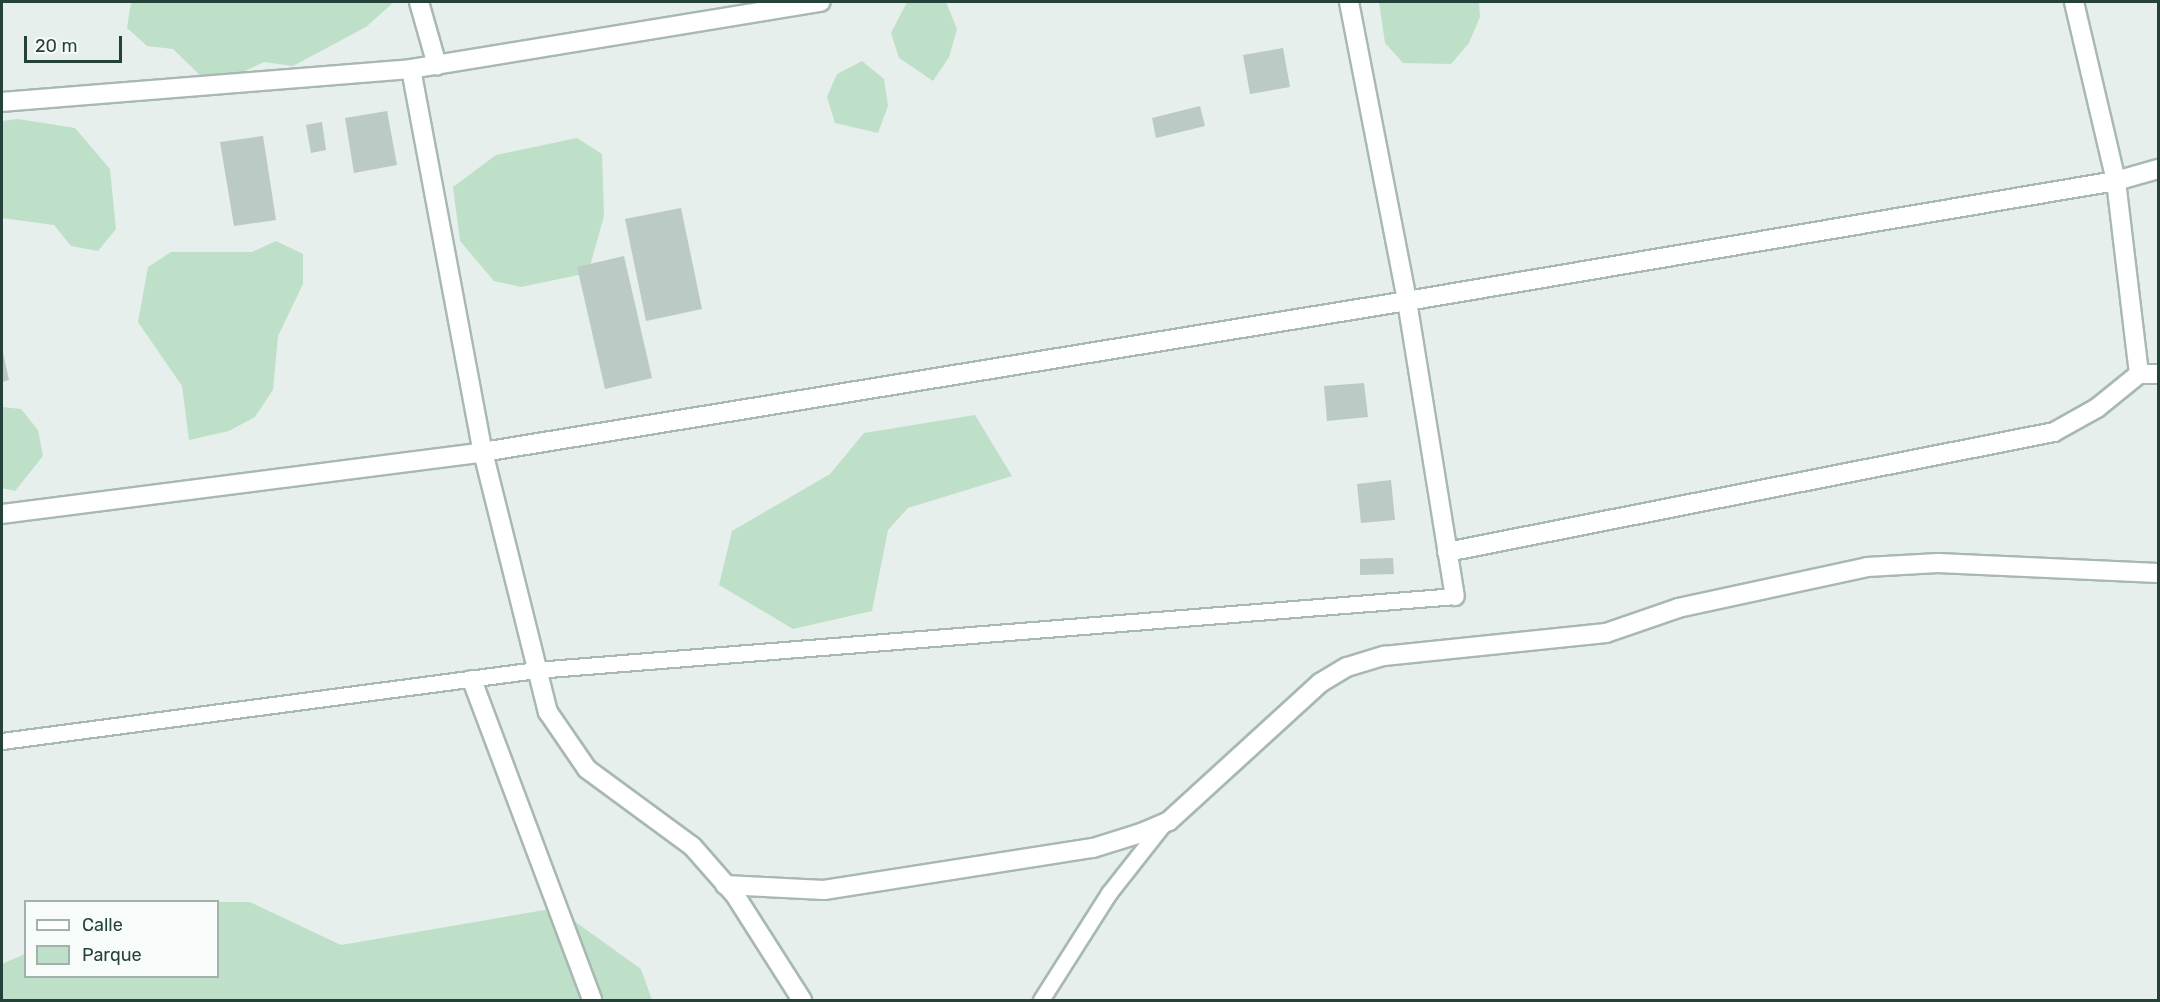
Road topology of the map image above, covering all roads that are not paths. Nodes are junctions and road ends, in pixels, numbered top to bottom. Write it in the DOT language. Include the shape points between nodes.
graph roads {
  1 [pos="419,2"];
  2 [pos="820,2"];
  3 [pos="1349,2"];
  4 [pos="2074,2"];
  5 [pos="437,65"];
  6 [pos="411,69"];
  7 [pos="2,102"];
  8 [pos="2158,169"];
  9 [pos="2116,181"];
  10 [pos="1407,301"];
  11 [pos="2139,374"];
  12 [pos="2158,374"];
  13 [pos="483,452"];
  14 [pos="2,514"];
  15 [pos="1447,552"];
  16 [pos="2158,573"];
  17 [pos="1455,596"];
  18 [pos="536,670"];
  19 [pos="472,680"];
  20 [pos="2,741"];
  21 [pos="1164,823"];
  22 [pos="725,885"];
  23 [pos="592,1000"];
  24 [pos="802,1000"];
  25 [pos="1041,1000"];
  1 -- 5 [label="street"];
  2 -- 5 [label="street"];
  3 -- 10 [label="street"];
  4 -- 9 [label="street"];
  5 -- 6 [label="street"];
  6 -- 7 [label="street"];
  6 -- 13 [label="street"];
  8 -- 9 [label="street"];
  9 -- 10 [label="street"];
  9 -- 11 [label="street"];
  10 -- 13 [label="street"];
  10 -- 15 [label="street"];
  11 -- 12 [label="street"];
  11 -- 15 [label="street" via="2097,408 2054,432"];
  13 -- 14 [label="street"];
  13 -- 18 [label="street"];
  15 -- 17 [label="street"];
  16 -- 21 [label="street" via="1938,563 1867,567 1677,608 1606,633 1384,656 1347,667 1320,683"];
  17 -- 18 [label="lane"];
  18 -- 19 [label="lane"];
  18 -- 22 [label="street" via="548,712 587,769 692,846"];
  19 -- 20 [label="lane"];
  19 -- 23 [label="street"];
  21 -- 22 [label="street" via="1092,848 824,890"];
  21 -- 25 [label="lane" via="1109,893"];
  22 -- 24 [label="street"];
}
